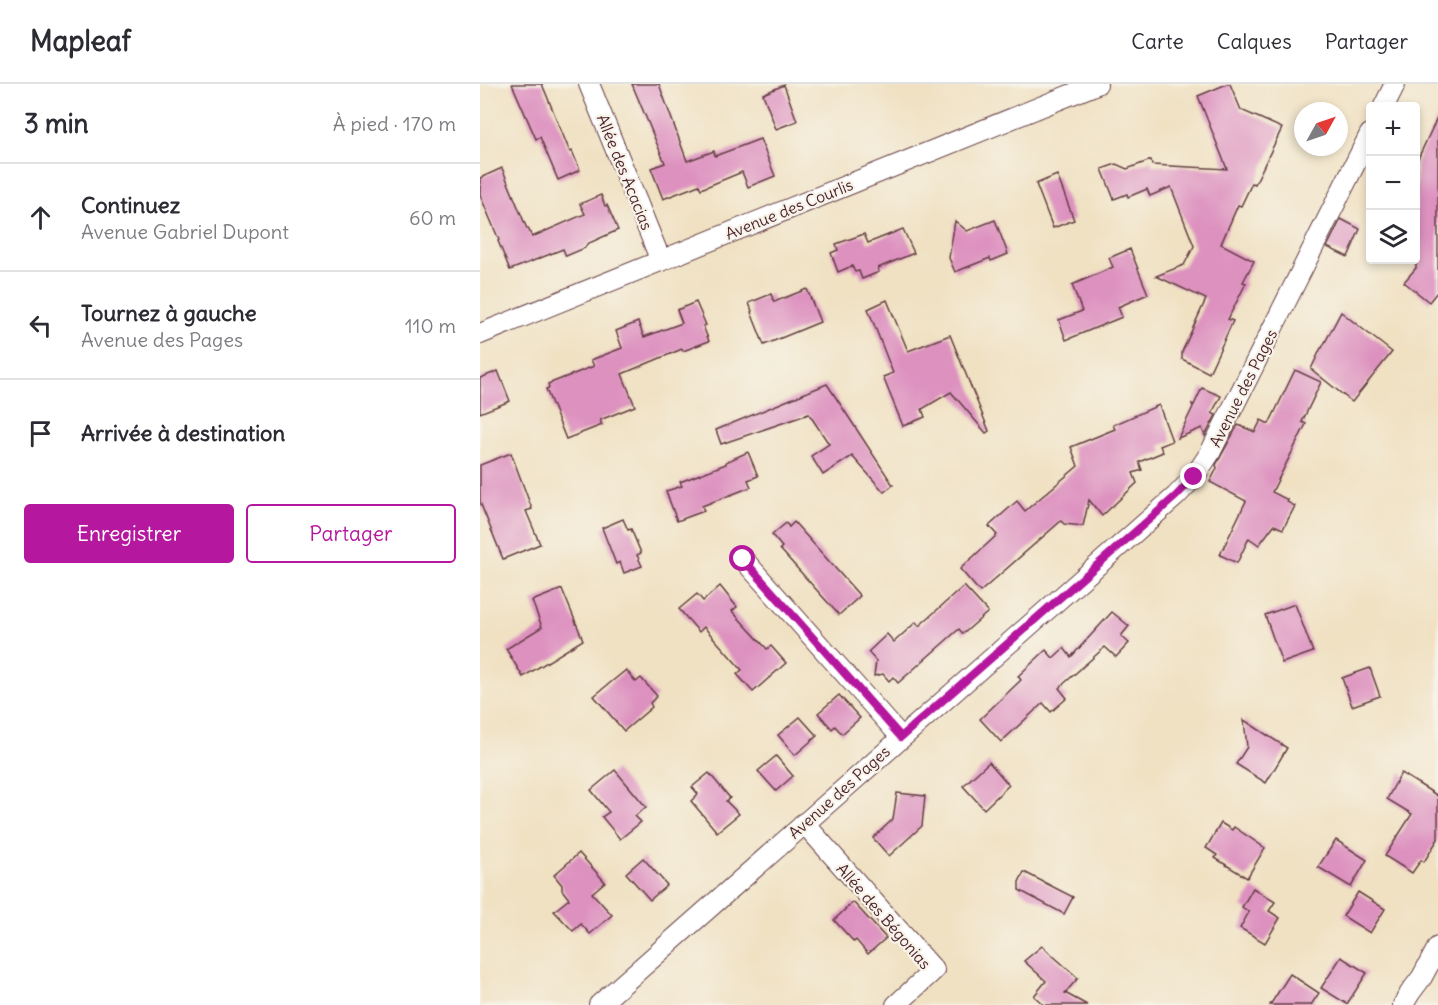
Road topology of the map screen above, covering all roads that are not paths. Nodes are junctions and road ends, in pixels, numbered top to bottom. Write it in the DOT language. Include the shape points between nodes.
graph roads {
  1 [pos="589,84"];
  2 [pos="1097,84"];
  3 [pos="1395,84"];
  4 [pos="1386,102"];
  5 [pos="1366,144"];
  6 [pos="661,261"];
  7 [pos="480,334"];
  8 [pos="743,559"];
  9 [pos="901,737"];
  10 [pos="804,824"];
  11 [pos="1438,947"];
  12 [pos="1438,963"];
  13 [pos="1422,977"];
  14 [pos="599,1005"];
  15 [pos="896,1005"];
  16 [pos="1403,1005"];
  1 -- 6 [label="street, Allée des Acacias"];
  2 -- 6 [label="street, Avenue des Courlis"];
  3 -- 4 [label="street"];
  5 -- 9 [label="street, Avenue des Pages" via="1210,453 1194,477"];
  6 -- 7 [label="street, Avenue des Courlis"];
  8 -- 9 [label="street"];
  9 -- 10 [label="street, Avenue des Pages"];
  10 -- 14 [label="street, Avenue des Pages"];
  10 -- 15 [label="street, Allée des Bégonias" via="934,970"];
  11 -- 13 [label="street"];
  12 -- 13 [label="street"];
  13 -- 16 [label="street"];
}
